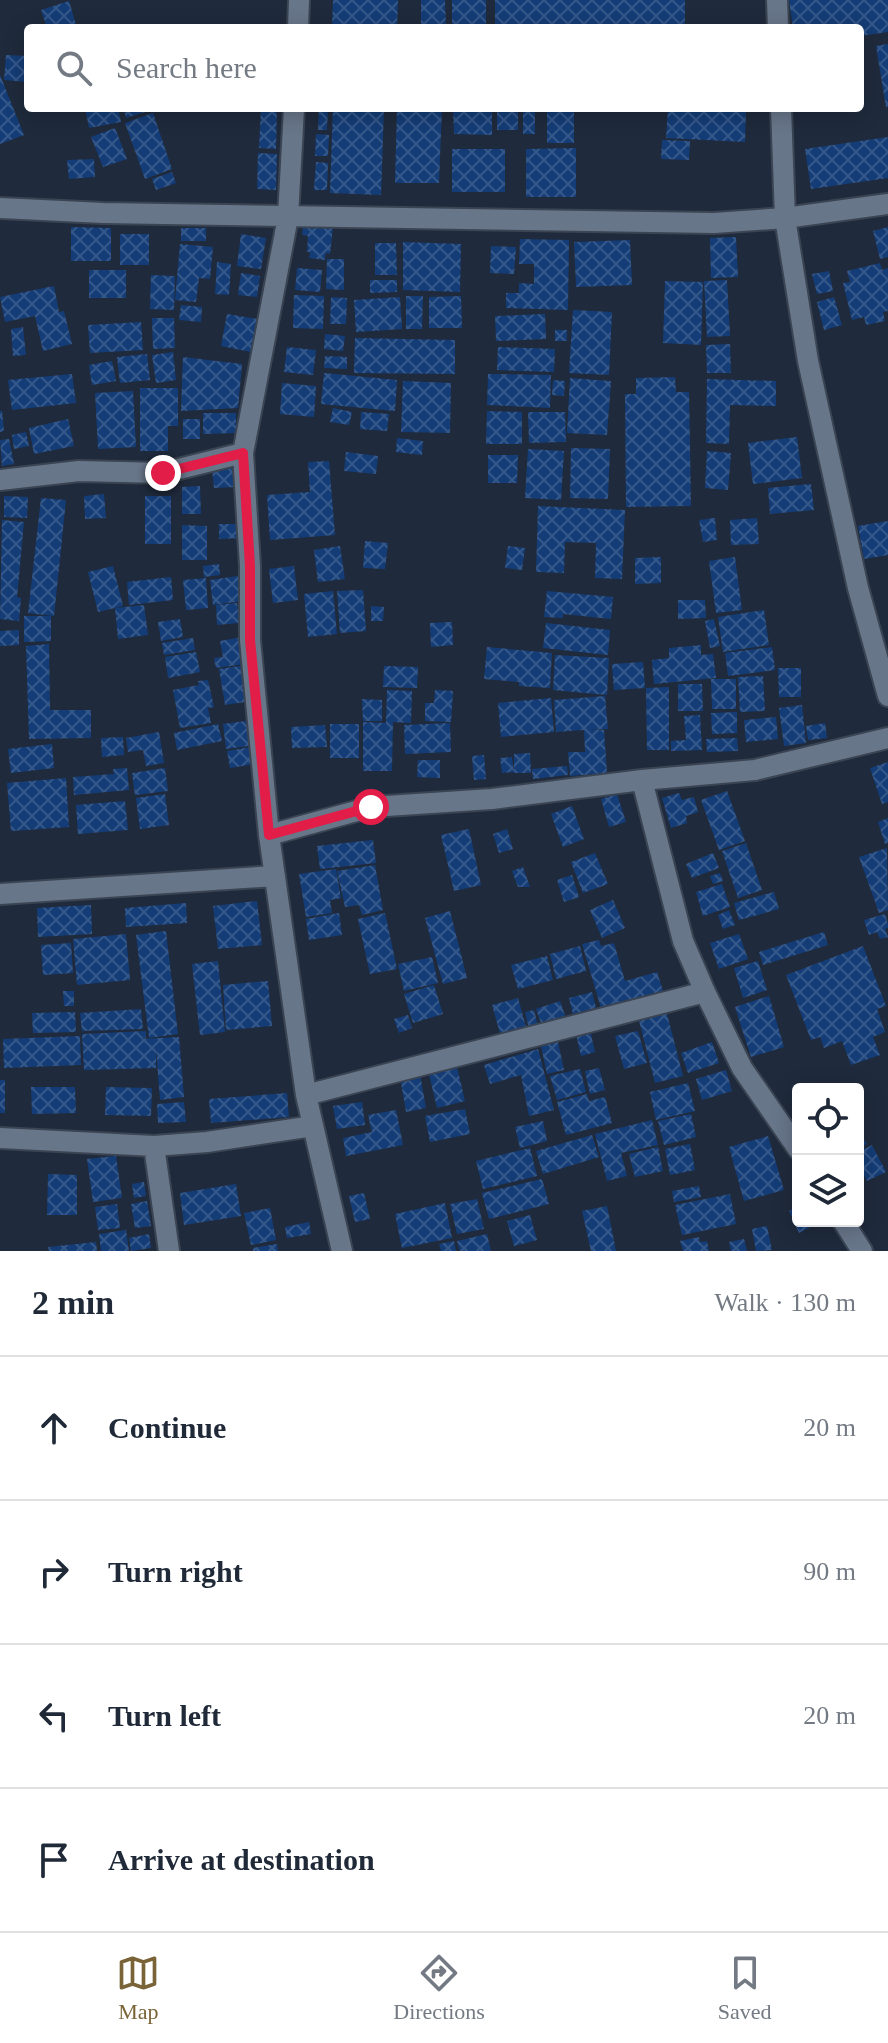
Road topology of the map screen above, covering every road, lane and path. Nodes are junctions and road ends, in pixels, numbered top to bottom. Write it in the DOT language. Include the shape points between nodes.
graph roads {
  1 [pos="299,0"];
  2 [pos="777,0"];
  3 [pos="298,24"];
  4 [pos="778,24"];
  5 [pos="294,112"];
  6 [pos="781,112"];
  7 [pos="888,204"];
  8 [pos="0,208"];
  9 [pos="288,217"];
  10 [pos="785,218"];
  11 [pos="243,453"];
  12 [pos="0,480"];
  13 [pos="888,696"];
  14 [pos="888,738"];
  15 [pos="642,780"];
  16 [pos="269,835"];
  17 [pos="275,876"];
  18 [pos="0,894"];
  19 [pos="705,992"];
  20 [pos="306,1095"];
  21 [pos="313,1126"];
  22 [pos="0,1138"];
  23 [pos="792,1140"];
  24 [pos="154,1146"];
  25 [pos="847,1227"];
  26 [pos="169,1251"];
  27 [pos="342,1251"];
  28 [pos="861,1251"];
  1 -- 3 [label="street"];
  2 -- 4 [label="street"];
  5 -- 9 [label="street"];
  6 -- 10 [label="street"];
  7 -- 10 [label="street"];
  8 -- 9 [label="street"];
  9 -- 10 [label="street" via="714,223"];
  9 -- 11 [label="street"];
  10 -- 13 [label="street" via="811,376"];
  11 -- 12 [label="street" via="163,473 79,471"];
  11 -- 16 [label="street" via="250,640"];
  14 -- 15 [label="street" via="755,770"];
  15 -- 16 [label="street" via="492,799 371,807"];
  15 -- 19 [label="street" via="683,941"];
  16 -- 17 [label="street"];
  17 -- 18 [label="street"];
  17 -- 20 [label="street"];
  19 -- 20 [label="street"];
  19 -- 23 [label="street" via="742,1068"];
  20 -- 21 [label="street"];
  21 -- 24 [label="street"];
  21 -- 27 [label="street"];
  22 -- 24 [label="street"];
  24 -- 26 [label="street"];
  25 -- 28 [label="street"];
}
